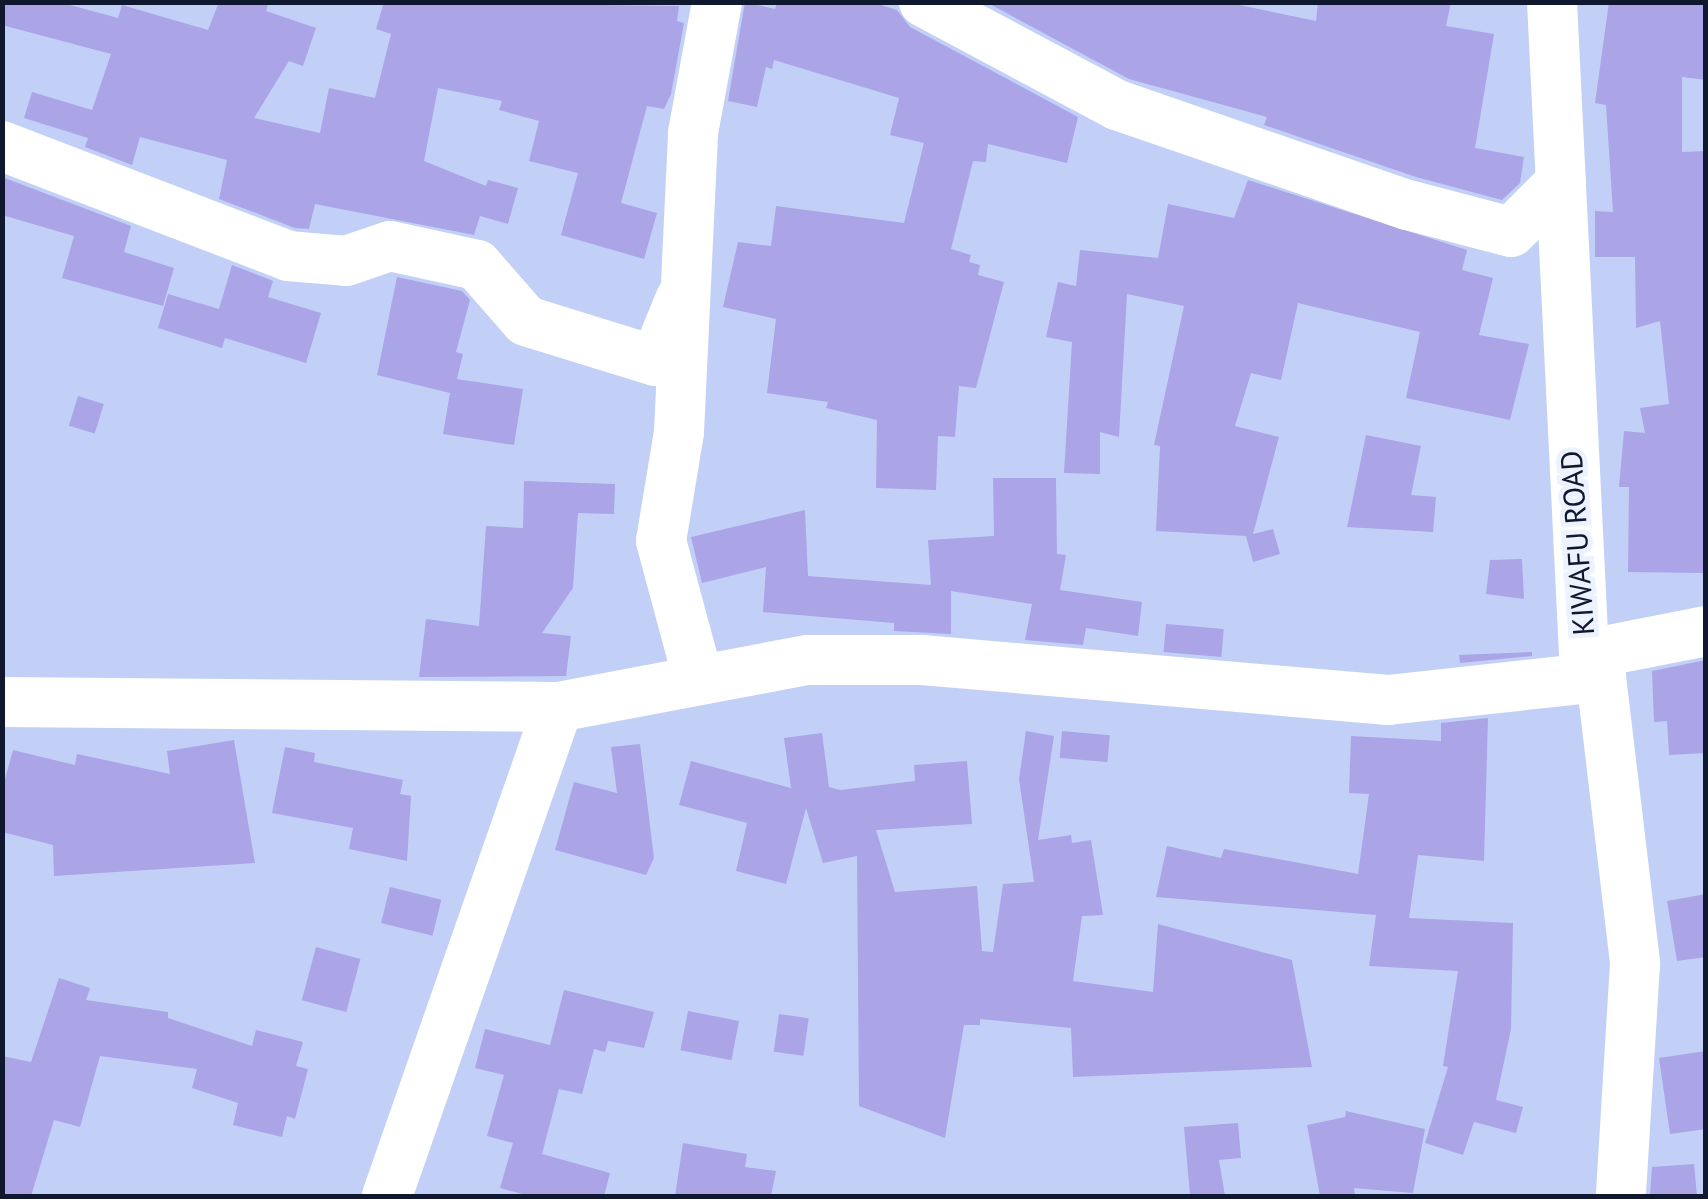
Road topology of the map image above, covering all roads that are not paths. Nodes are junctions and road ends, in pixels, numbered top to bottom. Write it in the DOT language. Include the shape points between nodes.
graph roads {
  1 [pos="717,2"];
  2 [pos="924,2"];
  3 [pos="1552,2"];
  4 [pos="2,146"];
  5 [pos="1561,182"];
  6 [pos="681,298"];
  7 [pos="1706,630"];
  8 [pos="1592,666"];
  9 [pos="698,678"];
  10 [pos="2,702"];
  11 [pos="558,707"];
  12 [pos="387,1196"];
  13 [pos="1621,1196"];
  1 -- 6 [label="street" via="692,133"];
  2 -- 5 [label="street" via="1117,106 1408,205 1510,232"];
  3 -- 5 [label="street, KIWAFU ROAD"];
  4 -- 6 [label="street" via="288,256 346,261 390,246 478,265 526,320 655,360"];
  5 -- 8 [label="street, KIWAFU ROAD"];
  6 -- 9 [label="street" via="679,432 661,541"];
  7 -- 8 [label="street"];
  8 -- 9 [label="street" via="1388,700 922,660 807,660"];
  8 -- 13 [label="street, KIWAFU ROAD" via="1636,964"];
  9 -- 11 [label="street"];
  10 -- 11 [label="street"];
  11 -- 12 [label="street"];
}
